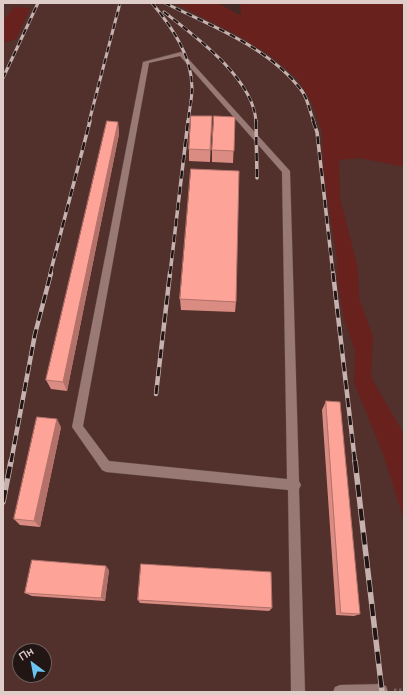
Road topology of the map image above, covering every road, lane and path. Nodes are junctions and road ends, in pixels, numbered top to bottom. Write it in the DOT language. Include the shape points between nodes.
graph roads {
  1 [pos="295,485"];
  2 [pos="381,691"];
  3 [pos="298,692"];
  4 [pos="340,692"];
  1 -- 1 [label="lane" via="286,171 181,54 146,62 77,427 106,466"];
  1 -- 3 [label="lane"];
  2 -- 4 [label="lane"];
}
